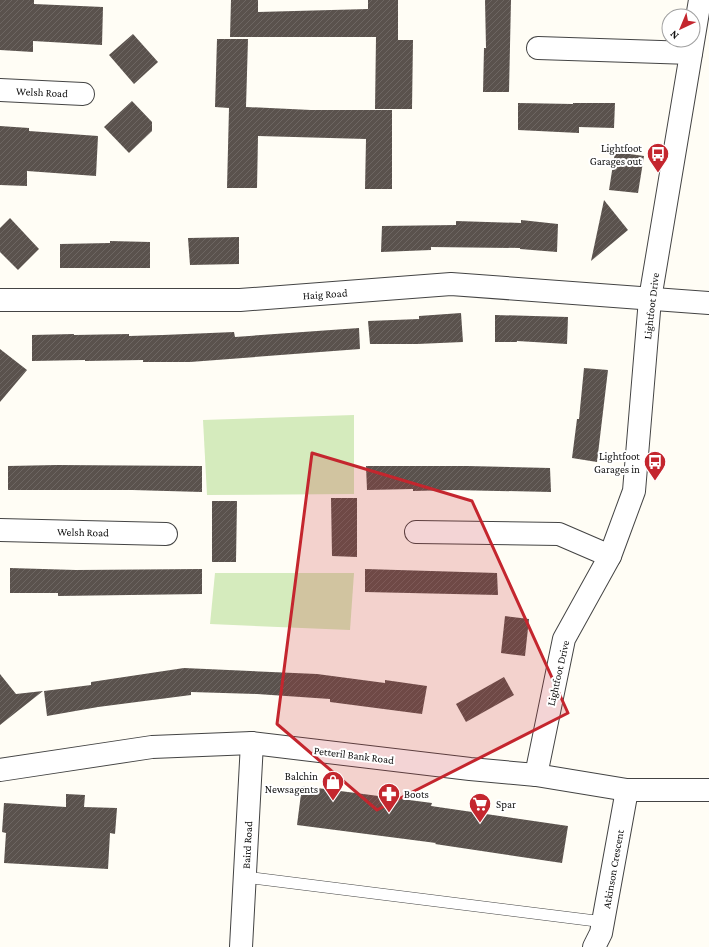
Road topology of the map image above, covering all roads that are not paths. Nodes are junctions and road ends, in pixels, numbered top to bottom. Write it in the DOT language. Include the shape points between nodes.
graph roads {
  1 [pos="700,0"];
  2 [pos="538,48"];
  3 [pos="691,53"];
  4 [pos="0,90"];
  5 [pos="83,94"];
  6 [pos="650,298"];
  7 [pos="0,300"];
  8 [pos="709,303"];
  9 [pos="0,530"];
  10 [pos="416,532"];
  11 [pos="166,534"];
  12 [pos="610,556"];
  13 [pos="252,743"];
  14 [pos="0,770"];
  15 [pos="536,775"];
  16 [pos="627,790"];
  17 [pos="709,790"];
  18 [pos="245,876"];
  19 [pos="604,922"];
  20 [pos="241,947"];
  21 [pos="594,947"];
  1 -- 3 [label="street, Lightfoot Drive"];
  2 -- 3 [label="street"];
  3 -- 6 [label="street, Lightfoot Drive"];
  4 -- 5 [label="street, Welsh Road"];
  6 -- 7 [label="street, Haig Road" via="452,284 240,300"];
  6 -- 8 [label="street, Haig Road"];
  6 -- 12 [label="street, Lightfoot Drive" via="634,491"];
  9 -- 11 [label="street, Welsh Road"];
  10 -- 12 [label="street" via="559,534"];
  12 -- 15 [label="street, Lightfoot Drive" via="564,639"];
  13 -- 14 [label="street, Petteril Bank Road" via="152,747"];
  13 -- 15 [label="street, Petteril Bank Road"];
  13 -- 18 [label="street, Baird Road"];
  15 -- 16 [label="street, Petteril Bank Road"];
  16 -- 17 [label="street, Petteril Bank Road"];
  16 -- 19 [label="street, Atkinson Crescent"];
  18 -- 19 [label="lane"];
  18 -- 20 [label="street, Baird Road"];
  19 -- 21 [label="street, Atkinson Crescent"];
}
